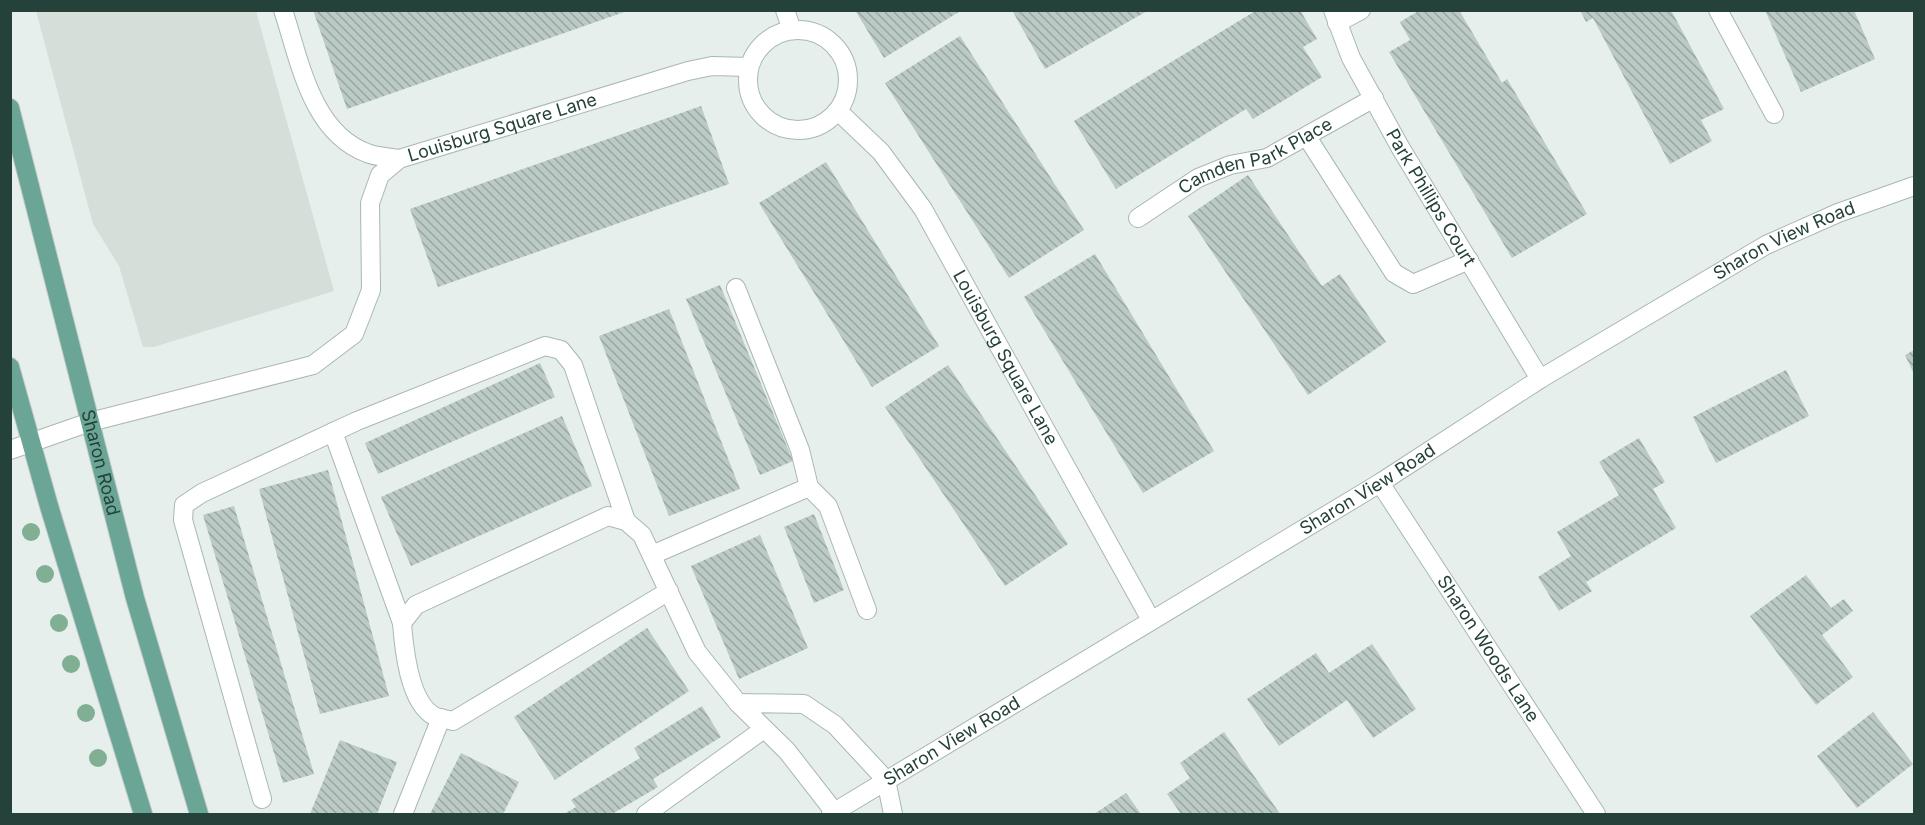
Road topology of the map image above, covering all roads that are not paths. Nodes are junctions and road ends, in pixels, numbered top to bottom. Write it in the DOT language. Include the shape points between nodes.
graph roads {
  1 [pos="283,10"];
  2 [pos="785,10"];
  3 [pos="1361,10"];
  4 [pos="1718,10"];
  5 [pos="1335,16"];
  6 [pos="792,30"];
  7 [pos="749,67"];
  8 [pos="1374,98"];
  9 [pos="10,108"];
  10 [pos="838,111"];
  11 [pos="1774,114"];
  12 [pos="1306,137"];
  13 [pos="399,159"];
  14 [pos="1914,186"];
  15 [pos="1138,218"];
  16 [pos="1469,260"];
  17 [pos="736,288"];
  18 [pos="10,367"];
  19 [pos="1540,379"];
  20 [pos="90,422"];
  21 [pos="333,432"];
  22 [pos="31,441"];
  23 [pos="10,450"];
  24 [pos="1380,483"];
  25 [pos="809,487"];
  26 [pos="626,521"];
  27 [pos="652,555"];
  28 [pos="669,591"];
  29 [pos="867,610"];
  30 [pos="1151,620"];
  31 [pos="402,623"];
  32 [pos="738,703"];
  33 [pos="441,718"];
  34 [pos="764,729"];
  35 [pos="886,780"];
  36 [pos="262,799"];
  37 [pos="142,814"];
  38 [pos="199,814"];
  39 [pos="403,814"];
  40 [pos="646,814"];
  41 [pos="834,814"];
  42 [pos="893,814"];
  43 [pos="1596,814"];
  1 -- 13 [label="street" via="319,114 338,136 367,154"];
  2 -- 6 [label="street"];
  3 -- 5 [label="street"];
  4 -- 11 [label="street"];
  5 -- 8 [label="street, Park Phillips Court" via="1351,58"];
  6 -- 7 [label="street" via="773,37 758,50"];
  6 -- 10 [label="street" via="811,32 829,40 842,55 848,74 847,94"];
  7 -- 10 [label="street" via="747,87 754,106 767,120 784,129 804,130 823,124"];
  7 -- 13 [label="street, Louisburg Square Lane" via="712,66 688,71"];
  8 -- 12 [label="street, Camden Park Place"];
  8 -- 16 [label="street, Park Phillips Court"];
  9 -- 20 [label="main road, Sharon Road"];
  10 -- 30 [label="street, Louisburg Square Lane" via="881,152 923,208"];
  12 -- 15 [label="street, Camden Park Place" via="1267,158 1230,165 1198,178"];
  12 -- 16 [label="street" via="1394,273 1413,284"];
  13 -- 20 [label="street, Louisburg Square Lane" via="381,175 370,203 371,290 354,334 313,365"];
  14 -- 19 [label="street, Sharon View Road" via="1838,213 1766,245"];
  16 -- 19 [label="street, Park Phillips Court"];
  17 -- 25 [label="street" via="800,450"];
  18 -- 22 [label="main road"];
  19 -- 24 [label="street, Sharon View Road"];
  20 -- 22 [label="street, Louisburg Square Lane"];
  20 -- 38 [label="main road, Sharon Road" via="135,598"];
  21 -- 26 [label="street" via="545,346 561,350 573,365"];
  21 -- 31 [label="street"];
  21 -- 36 [label="street" via="184,505 183,520"];
  22 -- 23 [label="street, Louisburg Square Lane"];
  22 -- 37 [label="main road"];
  24 -- 30 [label="street, Sharon View Road"];
  24 -- 43 [label="street, Sharon Woods Lane"];
  25 -- 27 [label="street"];
  25 -- 29 [label="street" via="828,506"];
  26 -- 27 [label="street" via="642,535"];
  26 -- 31 [label="street" via="608,516 416,605"];
  27 -- 28 [label="street"];
  28 -- 32 [label="street" via="697,652"];
  28 -- 33 [label="street" via="453,721"];
  30 -- 35 [label="street, Sharon View Road"];
  31 -- 33 [label="street" via="404,650 417,698 433,716"];
  32 -- 34 [label="street"];
  32 -- 35 [label="street" via="804,704 836,724"];
  33 -- 39 [label="street"];
  34 -- 40 [label="street"];
  34 -- 41 [label="street" via="787,751"];
  35 -- 41 [label="street, Sharon View Road"];
  35 -- 42 [label="street"];
}
